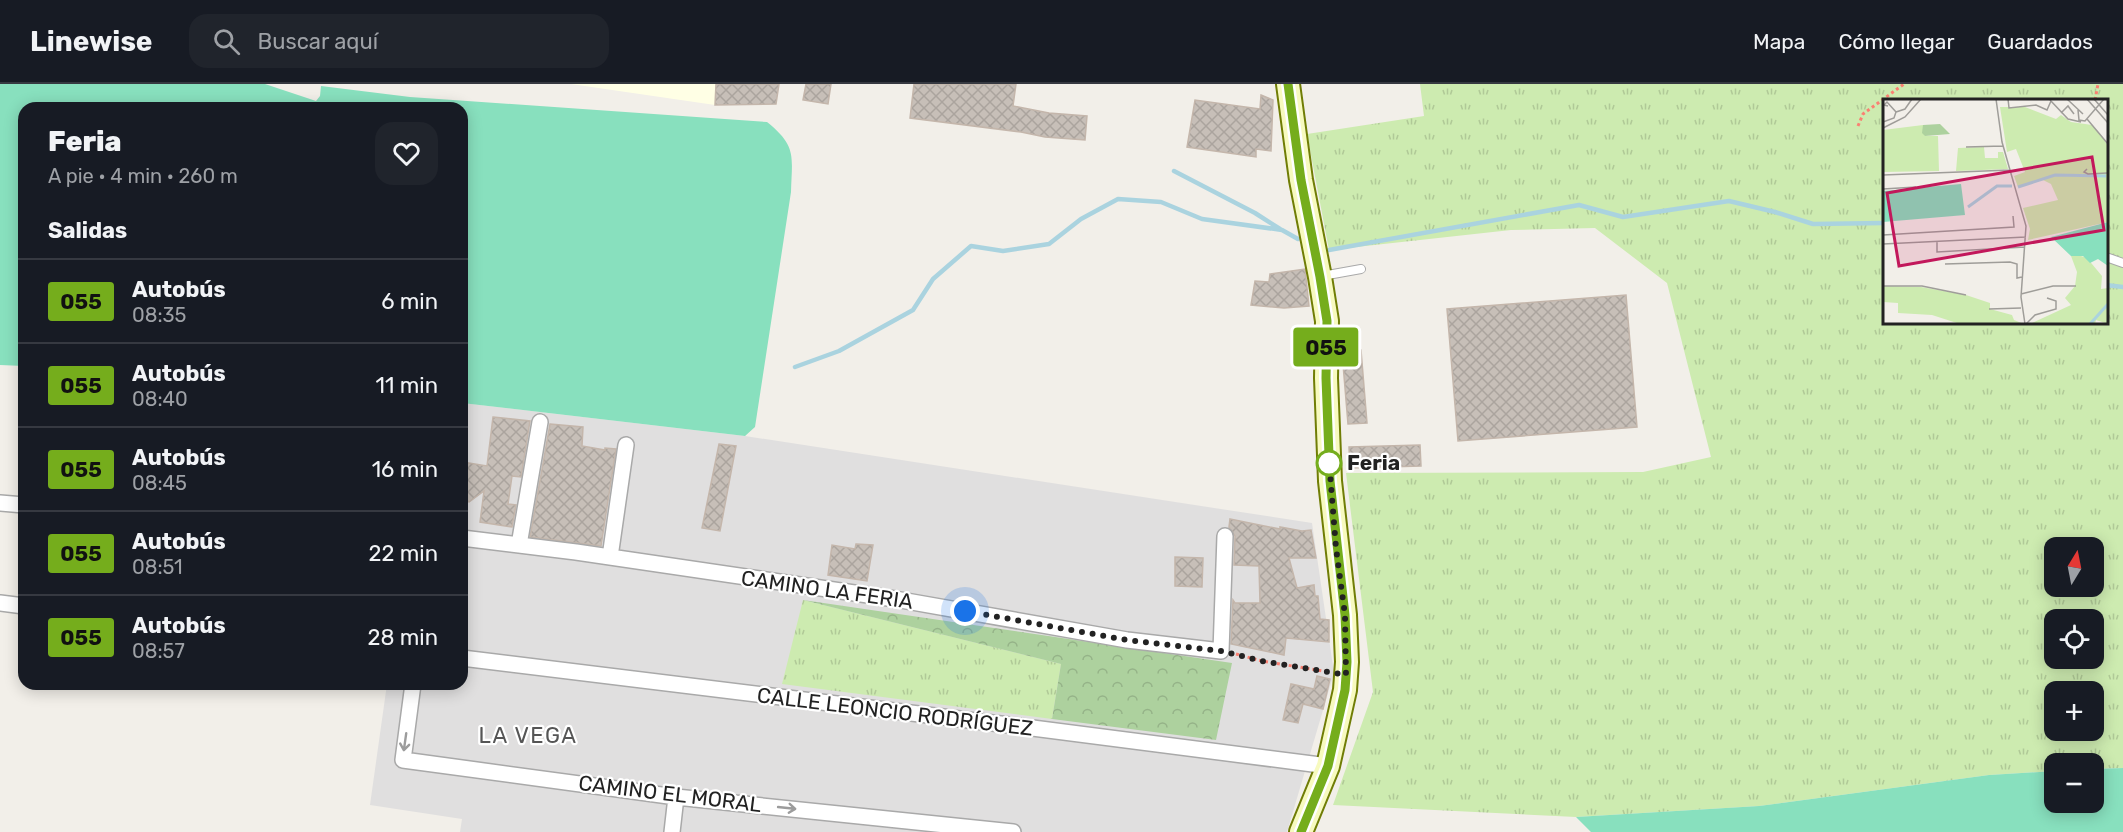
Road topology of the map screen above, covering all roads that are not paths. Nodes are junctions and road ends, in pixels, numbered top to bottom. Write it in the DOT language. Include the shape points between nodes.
graph roads {
  1 [pos="1288,84"];
  2 [pos="2108,258"];
  3 [pos="2123,263"];
  4 [pos="1361,269"];
  5 [pos="1320,277"];
  6 [pos="540,422"];
  7 [pos="626,445"];
  8 [pos="0,503"];
  9 [pos="18,504"];
  10 [pos="1225,536"];
  11 [pos="468,539"];
  12 [pos="519,544"];
  13 [pos="610,557"];
  14 [pos="0,603"];
  15 [pos="18,605"];
  16 [pos="468,659"];
  17 [pos="412,690"];
  18 [pos="1328,766"];
  19 [pos="676,797"];
  20 [pos="672,832"];
  21 [pos="1013,832"];
  22 [pos="1301,832"];
  1 -- 5 [label="main road"];
  2 -- 3 [label="lane"];
  4 -- 5 [label="lane"];
  5 -- 18 [label="main road" via="1327,321 1330,481 1345,615 1346,675"];
  6 -- 12 [label="street"];
  7 -- 13 [label="street"];
  8 -- 9 [label="street"];
  10 -- 13 [label="street, CAMINO LA FERIA" via="1221,651 1127,640 895,599"];
  11 -- 12 [label="street, CAMINO LA FERIA"];
  12 -- 13 [label="street, CAMINO LA FERIA"];
  14 -- 15 [label="street"];
  16 -- 18 [label="street, CALLE LEONCIO RODRÍGUEZ"];
  17 -- 19 [label="street, CAMINO EL MORAL, one-way" via="403,760"];
  18 -- 22 [label="main road"];
  19 -- 20 [label="street"];
  19 -- 21 [label="street, CAMINO EL MORAL, one-way"];
}
